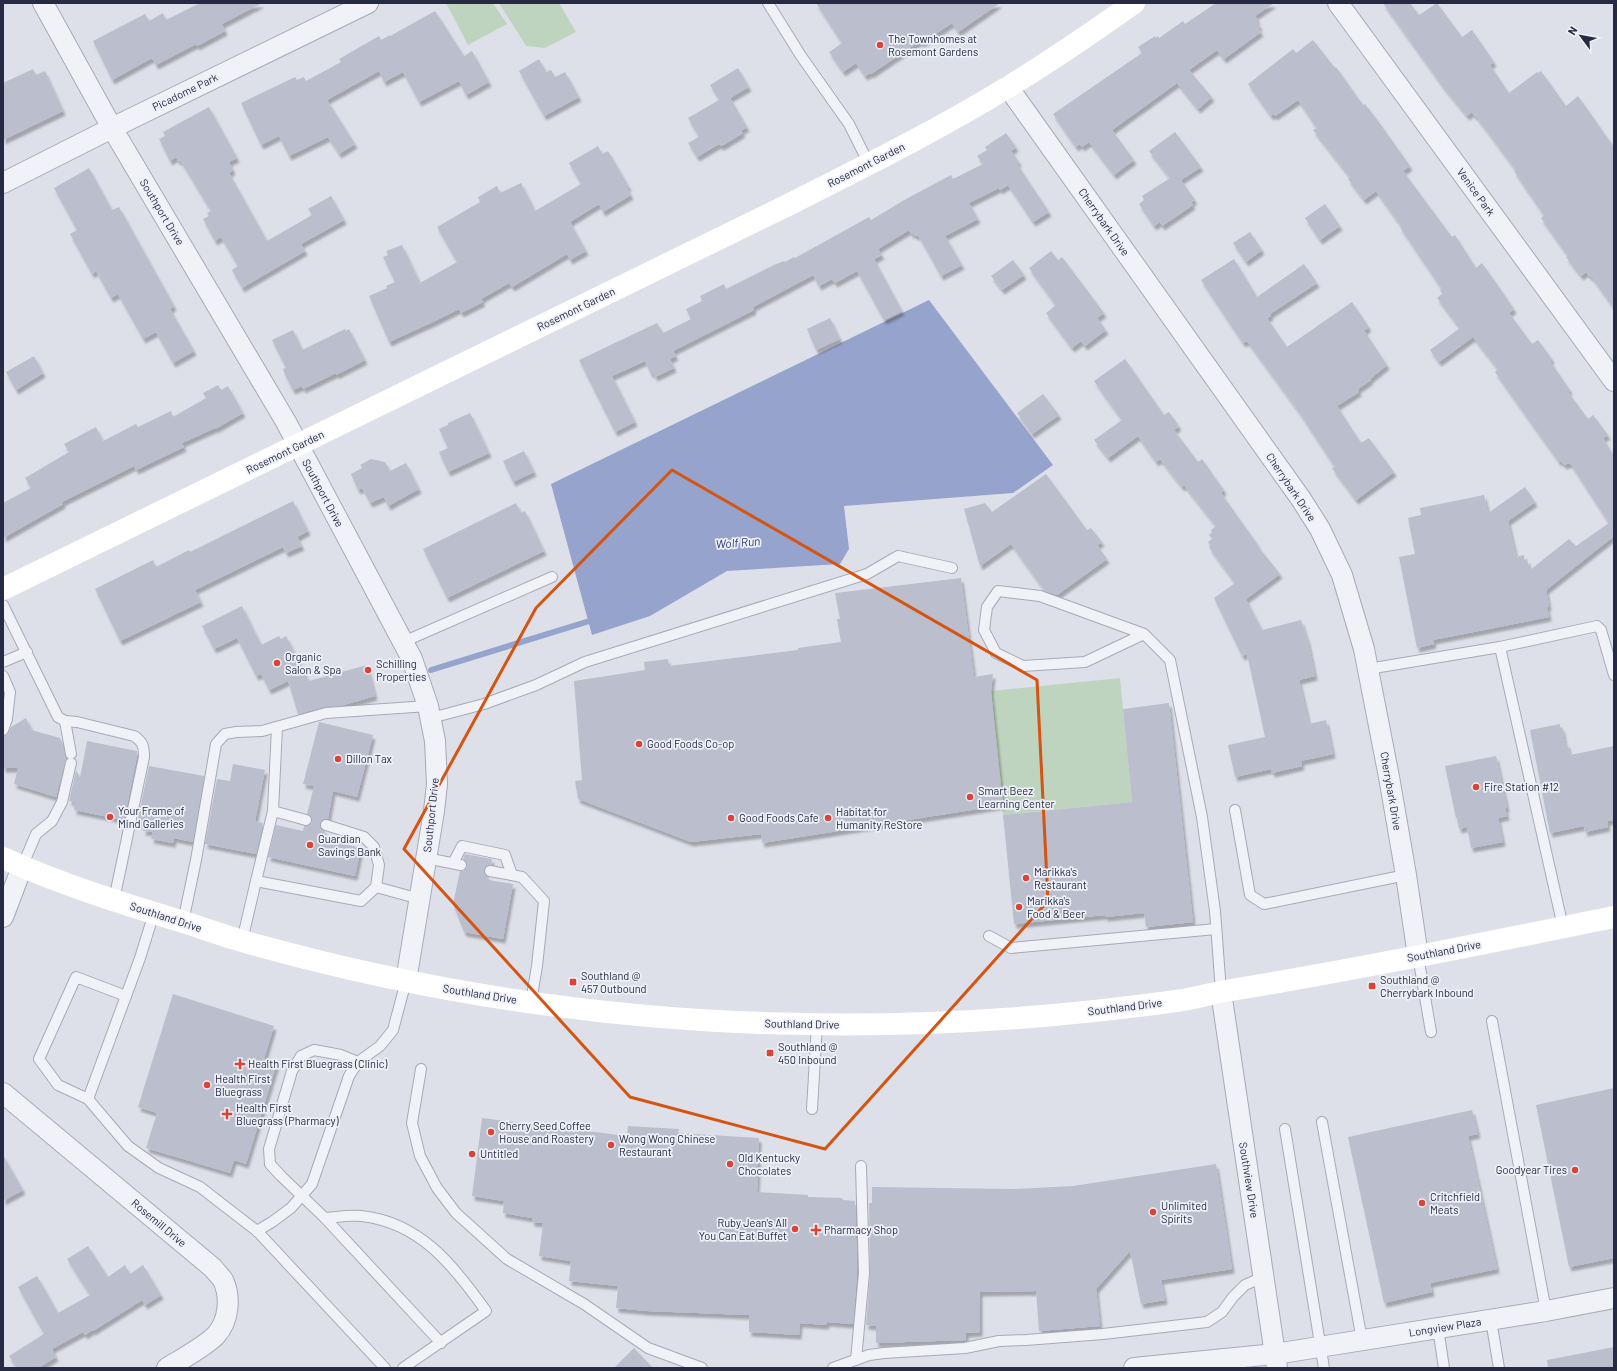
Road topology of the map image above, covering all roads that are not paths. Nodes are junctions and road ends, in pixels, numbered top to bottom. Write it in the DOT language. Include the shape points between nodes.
graph roads {
  1 [pos="43,3"];
  2 [pos="368,3"];
  3 [pos="768,3"];
  4 [pos="1134,3"];
  5 [pos="1338,3"];
  6 [pos="1008,87"];
  7 [pos="112,128"];
  8 [pos="869,164"];
  9 [pos="3,183"];
  10 [pos="1614,381"];
  11 [pos="298,445"];
  12 [pos="952,568"];
  13 [pos="552,577"];
  14 [pos="5,588"];
  15 [pos="1144,634"];
  16 [pos="403,642"];
  17 [pos="1500,647"];
  18 [pos="26,652"];
  19 [pos="3,662"];
  20 [pos="1368,669"];
  21 [pos="1614,675"];
  22 [pos="3,676"];
  23 [pos="430,712"];
  24 [pos="65,721"];
  25 [pos="277,727"];
  26 [pos="3,730"];
  27 [pos="1235,810"];
  28 [pos="273,811"];
  29 [pos="306,820"];
  30 [pos="326,825"];
  31 [pos="426,858"];
  32 [pos="12,863"];
  33 [pos="490,870"];
  34 [pos="512,875"];
  35 [pos="1406,875"];
  36 [pos="256,881"];
  37 [pos="376,887"];
  38 [pos="420,899"];
  39 [pos="114,900"];
  40 [pos="154,913"];
  41 [pos="3,917"];
  42 [pos="1614,917"];
  43 [pos="183,922"];
  44 [pos="1563,927"];
  45 [pos="1216,929"];
  46 [pos="989,936"];
  47 [pos="242,941"];
  48 [pos="1418,956"];
  49 [pos="406,981"];
  50 [pos="1221,992"];
  51 [pos="126,996"];
  52 [pos="531,1002"];
  53 [pos="1492,1021"];
  54 [pos="817,1024"];
  55 [pos="1431,1032"];
  56 [pos="358,1062"];
  57 [pos="421,1069"];
  58 [pos="3,1093"];
  59 [pos="88,1099"];
  60 [pos="812,1109"];
  61 [pos="1322,1122"];
  62 [pos="1286,1128"];
  63 [pos="861,1166"];
  64 [pos="302,1196"];
  65 [pos="325,1218"];
  66 [pos="257,1231"];
  67 [pos="1263,1277"];
  68 [pos="1614,1298"];
  69 [pos="1546,1311"];
  70 [pos="1491,1320"];
  71 [pos="1438,1328"];
  72 [pos="1362,1340"];
  73 [pos="441,1343"];
  74 [pos="1321,1347"];
  75 [pos="856,1360"];
  76 [pos="1276,1361"];
  77 [pos="192,1362"];
  78 [pos="167,1368"];
  79 [pos="385,1368"];
  80 [pos="403,1368"];
  81 [pos="702,1368"];
  82 [pos="833,1368"];
  83 [pos="1134,1368"];
  84 [pos="1324,1368"];
  85 [pos="1444,1368"];
  86 [pos="1499,1368"];
  1 -- 7 [label="street, Southport Drive"];
  2 -- 7 [label="street, Picadome Park"];
  3 -- 8 [label="lane" via="801,56 849,124"];
  4 -- 6 [label="main road, Rosemont Garden"];
  5 -- 10 [label="street, Venice Park"];
  6 -- 8 [label="main road, Rosemont Garden"];
  6 -- 20 [label="street, Cherrybark Drive" via="1320,529 1342,575"];
  7 -- 9 [label="street, Picadome Park"];
  7 -- 11 [label="street, Southport Drive"];
  8 -- 11 [label="main road, Rosemont Garden"];
  11 -- 14 [label="main road, Rosemont Garden"];
  11 -- 16 [label="street, Southport Drive"];
  12 -- 23 [label="lane" via="898,556 867,574 585,662 484,704"];
  13 -- 16 [label="lane"];
  14 -- 18 [label="lane"];
  15 -- 15 [label="lane" via="1040,596 998,591 987,607 984,630 996,654 1022,666 1085,662"];
  15 -- 45 [label="lane" via="1170,660 1202,817"];
  16 -- 23 [label="street, Southport Drive" via="412,659"];
  17 -- 20 [label="lane"];
  17 -- 21 [label="lane" via="1597,626 1601,630"];
  17 -- 44 [label="lane"];
  18 -- 19 [label="lane"];
  18 -- 24 [label="lane" via="58,717"];
  20 -- 35 [label="street, Cherrybark Drive" via="1390,777"];
  22 -- 26 [label="lane" via="10,692"];
  23 -- 25 [label="lane" via="326,713"];
  23 -- 31 [label="street, Southport Drive" via="435,741 437,784"];
  24 -- 32 [label="lane" via="71,759 62,802 52,821 36,834"];
  24 -- 39 [label="lane" via="134,736 141,741 144,748"];
  25 -- 28 [label="lane"];
  25 -- 43 [label="lane" via="262,731 224,734 216,744"];
  27 -- 35 [label="lane" via="1250,895 1264,904"];
  28 -- 29 [label="lane"];
  28 -- 36 [label="lane"];
  30 -- 37 [label="lane" via="364,837 374,847 379,865"];
  31 -- 34 [label="lane" via="457,864 462,846 505,855"];
  31 -- 38 [label="street, Southport Drive"];
  32 -- 39 [label="main road, Southland Drive"];
  32 -- 41 [label="street"];
  33 -- 34 [label="lane"];
  34 -- 52 [label="lane" via="522,877 544,902"];
  35 -- 48 [label="street, Cherrybark Drive"];
  36 -- 37 [label="lane" via="361,901"];
  36 -- 47 [label="lane"];
  37 -- 38 [label="lane"];
  38 -- 49 [label="street, Southport Drive"];
  39 -- 40 [label="main road, Southland Drive"];
  40 -- 43 [label="main road, Southland Drive"];
  40 -- 51 [label="lane"];
  42 -- 44 [label="main road, Southland Drive"];
  43 -- 47 [label="main road, Southland Drive"];
  44 -- 48 [label="main road, Southland Drive"];
  45 -- 46 [label="lane" via="1011,948"];
  45 -- 50 [label="lane"];
  47 -- 49 [label="main road, Southland Drive"];
  48 -- 50 [label="main road, Southland Drive"];
  48 -- 55 [label="lane"];
  49 -- 52 [label="main road, Southland Drive"];
  49 -- 56 [label="lane" via="393,1030 380,1046"];
  50 -- 54 [label="main road, Southland Drive" via="1181,1000 979,1022"];
  50 -- 67 [label="street, Southview Drive"];
  51 -- 59 [label="lane"];
  51 -- 59 [label="lane" via="76,977 39,1059 58,1085"];
  52 -- 54 [label="main road, Southland Drive" via="688,1020"];
  53 -- 69 [label="lane"];
  54 -- 60 [label="lane"];
  56 -- 64 [label="lane" via="349,1076 312,1184"];
  56 -- 64 [label="lane" via="342,1055 314,1050 301,1056 292,1071 269,1149 270,1164"];
  57 -- 81 [label="lane" via="412,1123 418,1149 437,1188 456,1213 507,1259 584,1304 648,1348"];
  58 -- 77 [label="street, Rosemill Drive" via="213,1268 222,1279 228,1309 222,1327"];
  59 -- 66 [label="lane" via="128,1146 159,1168 200,1187"];
  61 -- 72 [label="lane"];
  62 -- 74 [label="lane"];
  63 -- 75 [label="lane" via="864,1273"];
  64 -- 65 [label="lane"];
  64 -- 66 [label="lane" via="285,1213"];
  65 -- 73 [label="lane"];
  65 -- 73 [label="lane" via="361,1216 401,1226 432,1246 465,1280 486,1311"];
  66 -- 79 [label="lane"];
  67 -- 75 [label="lane" via="1245,1285 1222,1312 1207,1322 999,1341 965,1348 884,1353"];
  67 -- 76 [label="street, Southview Drive"];
  68 -- 69 [label="street, Longview Plaza"];
  69 -- 70 [label="street, Longview Plaza"];
  70 -- 71 [label="street, Longview Plaza"];
  70 -- 86 [label="lane"];
  71 -- 72 [label="street, Longview Plaza"];
  71 -- 85 [label="lane"];
  72 -- 74 [label="street, Longview Plaza"];
  73 -- 80 [label="lane"];
  74 -- 76 [label="street, Longview Plaza"];
  74 -- 84 [label="lane"];
  75 -- 82 [label="lane"];
  76 -- 83 [label="street, Longview Plaza"];
  77 -- 78 [label="street, Rosemill Drive"];
}
